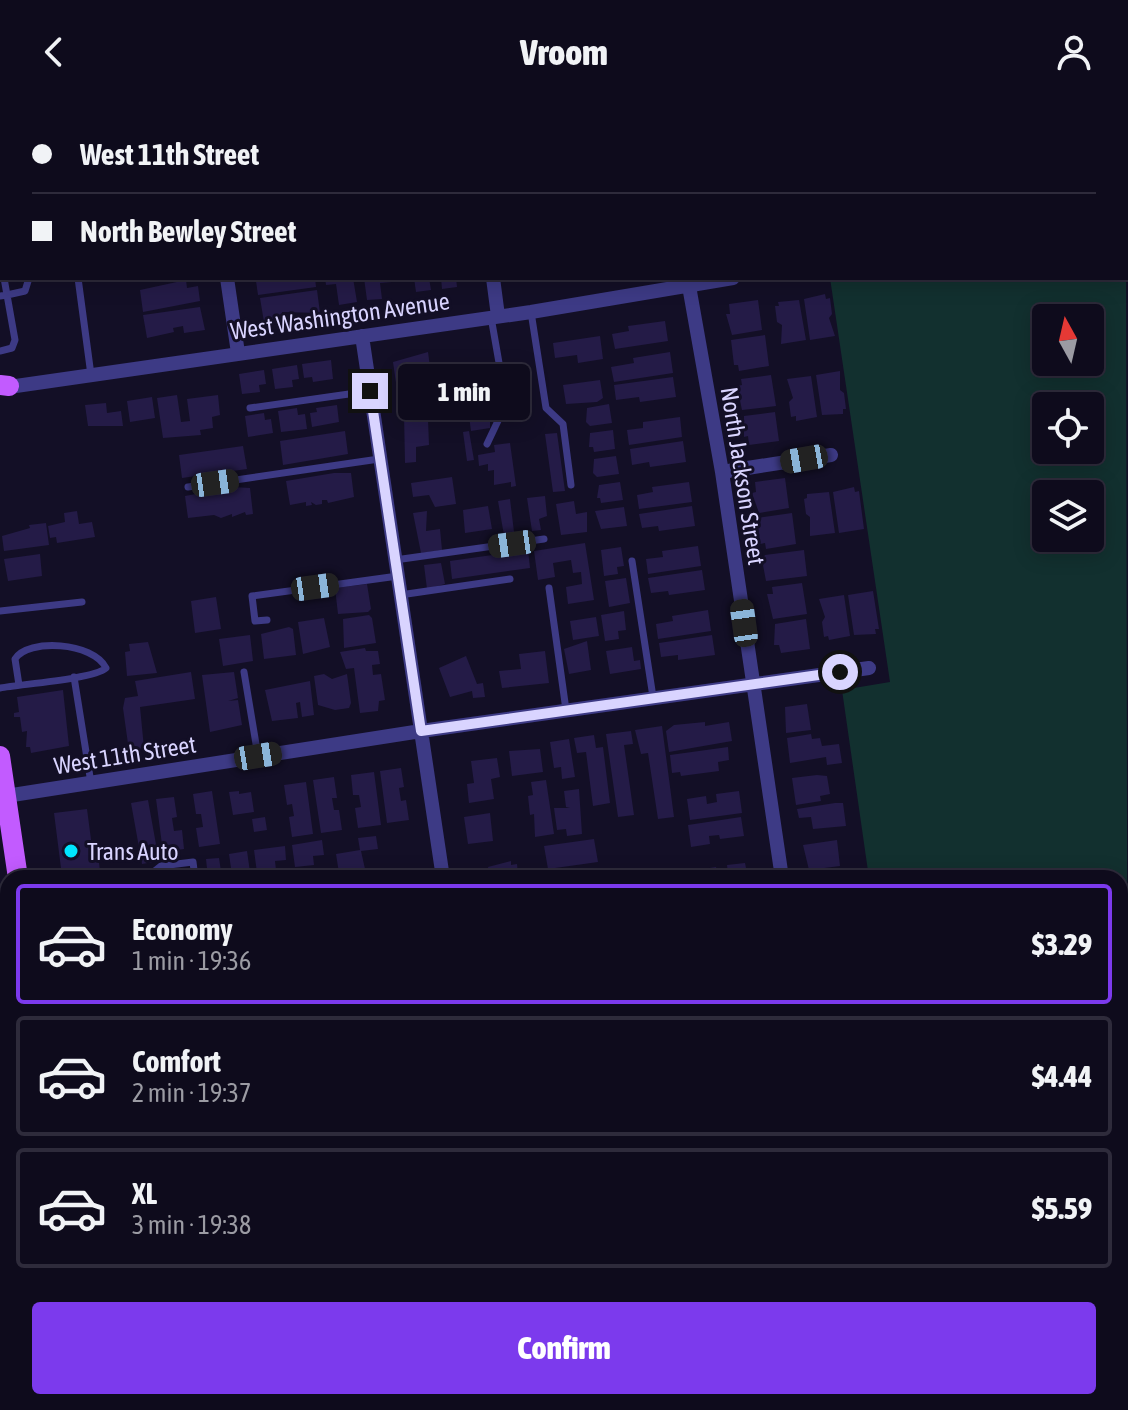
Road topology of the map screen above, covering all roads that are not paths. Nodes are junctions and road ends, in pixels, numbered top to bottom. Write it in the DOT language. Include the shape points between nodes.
graph roads {
  1 [pos="28,280"];
  2 [pos="78,280"];
  3 [pos="227,280"];
  4 [pos="493,280"];
  5 [pos="708,280"];
  6 [pos="683,282"];
  7 [pos="4,295"];
  8 [pos="531,312"];
  9 [pos="494,317"];
  10 [pos="362,336"];
  11 [pos="0,351"];
  12 [pos="238,353"];
  13 [pos="91,375"];
  14 [pos="3,387"];
  15 [pos="370,391"];
  16 [pos="250,408"];
  17 [pos="487,444"];
  18 [pos="831,455"];
  19 [pos="380,459"];
  20 [pos="722,472"];
  21 [pos="571,485"];
  22 [pos="188,487"];
  23 [pos="544,539"];
  24 [pos="395,560"];
  25 [pos="632,561"];
  26 [pos="398,576"];
  27 [pos="510,579"];
  28 [pos="549,588"];
  29 [pos="400,595"];
  30 [pos="82,602"];
  31 [pos="0,611"];
  32 [pos="267,620"];
  33 [pos="869,668"];
  34 [pos="244,672"];
  35 [pos="74,677"];
  36 [pos="752,683"];
  37 [pos="19,685"];
  38 [pos="0,688"];
  39 [pos="653,697"];
  40 [pos="566,710"];
  41 [pos="421,731"];
  42 [pos="0,756"];
  43 [pos="258,756"];
  44 [pos="91,783"];
  45 [pos="6,796"];
  46 [pos="17,870"];
  47 [pos="156,870"];
  48 [pos="194,870"];
  49 [pos="442,870"];
  50 [pos="781,870"];
  1 -- 7 [label="lane" via="25,291"];
  2 -- 13 [label="lane"];
  3 -- 12 [label="street"];
  4 -- 9 [label="street"];
  5 -- 6 [label="street, West Washington Avenue"];
  6 -- 8 [label="street, West Washington Avenue"];
  6 -- 20 [label="street, North Jackson Street"];
  7 -- 11 [label="lane" via="15,340 12,348"];
  8 -- 9 [label="street, West Washington Avenue"];
  8 -- 21 [label="lane" via="546,408 563,424"];
  9 -- 10 [label="street, West Washington Avenue"];
  9 -- 17 [label="lane" via="505,406"];
  10 -- 12 [label="street, West Washington Avenue"];
  10 -- 15 [label="street"];
  12 -- 13 [label="street, West Washington Avenue"];
  13 -- 14 [label="street, West Washington Avenue"];
  15 -- 16 [label="lane"];
  15 -- 19 [label="street"];
  18 -- 20 [label="street"];
  19 -- 22 [label="lane"];
  19 -- 24 [label="street"];
  20 -- 36 [label="street, North Jackson Street"];
  23 -- 24 [label="lane"];
  24 -- 26 [label="street"];
  25 -- 39 [label="lane"];
  26 -- 29 [label="street"];
  26 -- 32 [label="lane" via="252,596 255,621"];
  27 -- 29 [label="lane"];
  28 -- 40 [label="lane"];
  29 -- 41 [label="street"];
  30 -- 31 [label="lane"];
  33 -- 36 [label="street, West 11th Street"];
  34 -- 43 [label="lane"];
  35 -- 37 [label="lane"];
  35 -- 37 [label="lane" via="106,668 82,648 64,645 21,652 15,659"];
  35 -- 44 [label="lane"];
  36 -- 39 [label="street, West 11th Street"];
  36 -- 50 [label="street, North Jackson Street"];
  37 -- 38 [label="lane"];
  39 -- 40 [label="street, West 11th Street"];
  40 -- 41 [label="street, West 11th Street"];
  41 -- 43 [label="street, West 11th Street"];
  41 -- 49 [label="street"];
  42 -- 45 [label="main road"];
  43 -- 44 [label="street, West 11th Street"];
  44 -- 45 [label="street, West 11th Street"];
  45 -- 46 [label="main road"];
  47 -- 48 [label="lane" via="193,862"];
}
